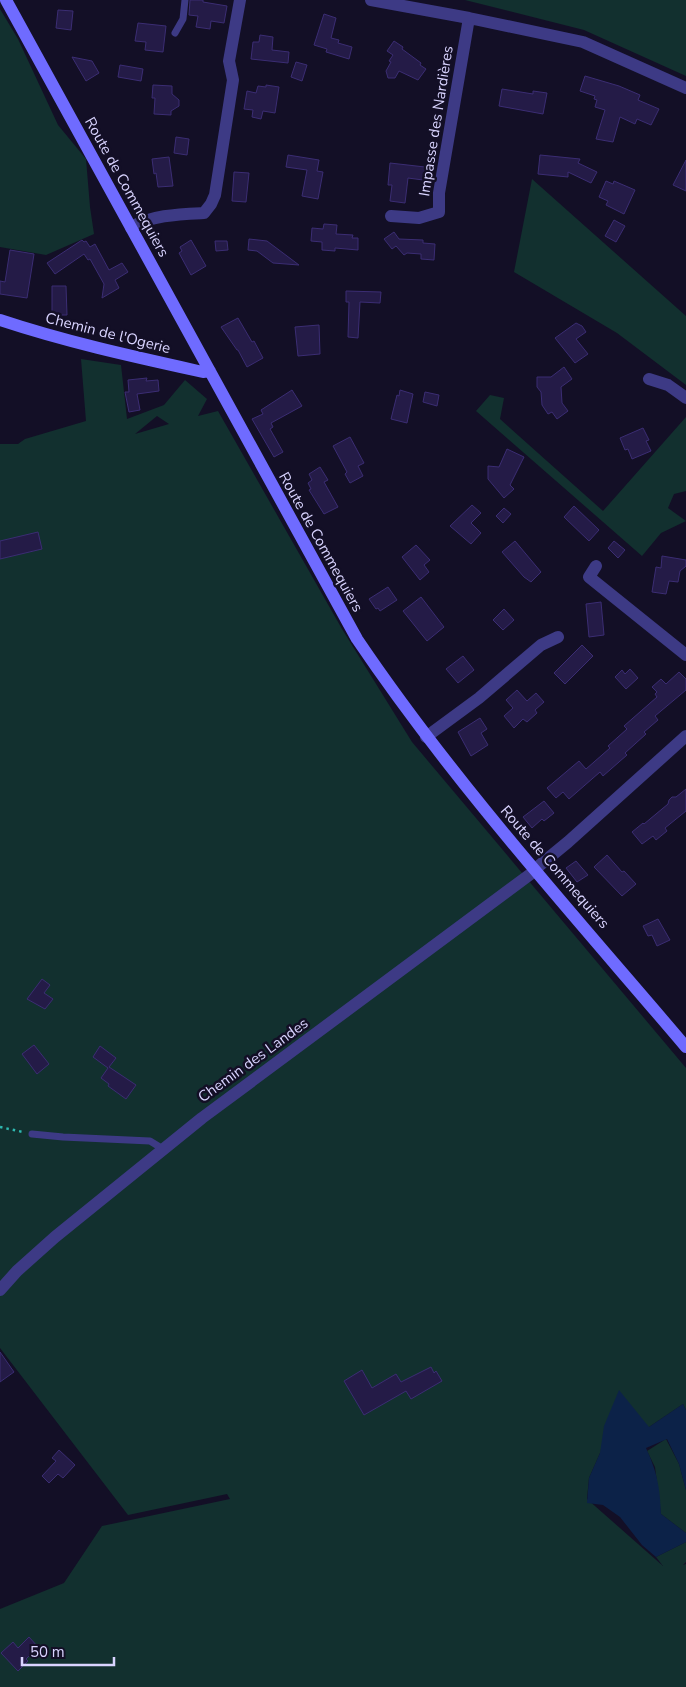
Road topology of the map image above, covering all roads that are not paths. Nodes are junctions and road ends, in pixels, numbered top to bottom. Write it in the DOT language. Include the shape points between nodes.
graph roads {
  1 [pos="6,0"];
  2 [pos="185,0"];
  3 [pos="240,0"];
  4 [pos="371,0"];
  5 [pos="469,18"];
  6 [pos="175,33"];
  7 [pos="686,88"];
  8 [pos="392,216"];
  9 [pos="131,228"];
  10 [pos="0,320"];
  11 [pos="210,371"];
  12 [pos="649,379"];
  13 [pos="686,398"];
  14 [pos="596,566"];
  15 [pos="558,637"];
  16 [pos="686,655"];
  17 [pos="686,736"];
  18 [pos="426,737"];
  19 [pos="536,870"];
  20 [pos="686,1047"];
  21 [pos="32,1134"];
  22 [pos="163,1149"];
  23 [pos="0,1290"];
  1 -- 9 [label="street, Route de Commequiers"];
  2 -- 6 [label="lane" via="183,19"];
  3 -- 9 [label="street" via="229,61 233,80 211,204 204,213 176,215 138,223"];
  4 -- 5 [label="street"];
  5 -- 7 [label="street" via="582,42"];
  5 -- 8 [label="street, Impasse des Nardières" via="439,193 439,212 419,218"];
  9 -- 11 [label="street, Route de Commequiers"];
  10 -- 11 [label="street, Chemin de l'Ogerie" via="135,357"];
  11 -- 18 [label="street, Route de Commequiers" via="357,639"];
  12 -- 13 [label="street" via="668,385"];
  14 -- 16 [label="street" via="589,577"];
  15 -- 18 [label="street" via="541,644 479,698"];
  17 -- 19 [label="street, Chemin des Landes"];
  18 -- 19 [label="street, Route de Commequiers"];
  19 -- 20 [label="street, Route de Commequiers"];
  19 -- 22 [label="street, Chemin des Landes"];
  21 -- 22 [label="lane" via="150,1141"];
  22 -- 23 [label="street, Chemin des Landes" via="55,1237"];
}
